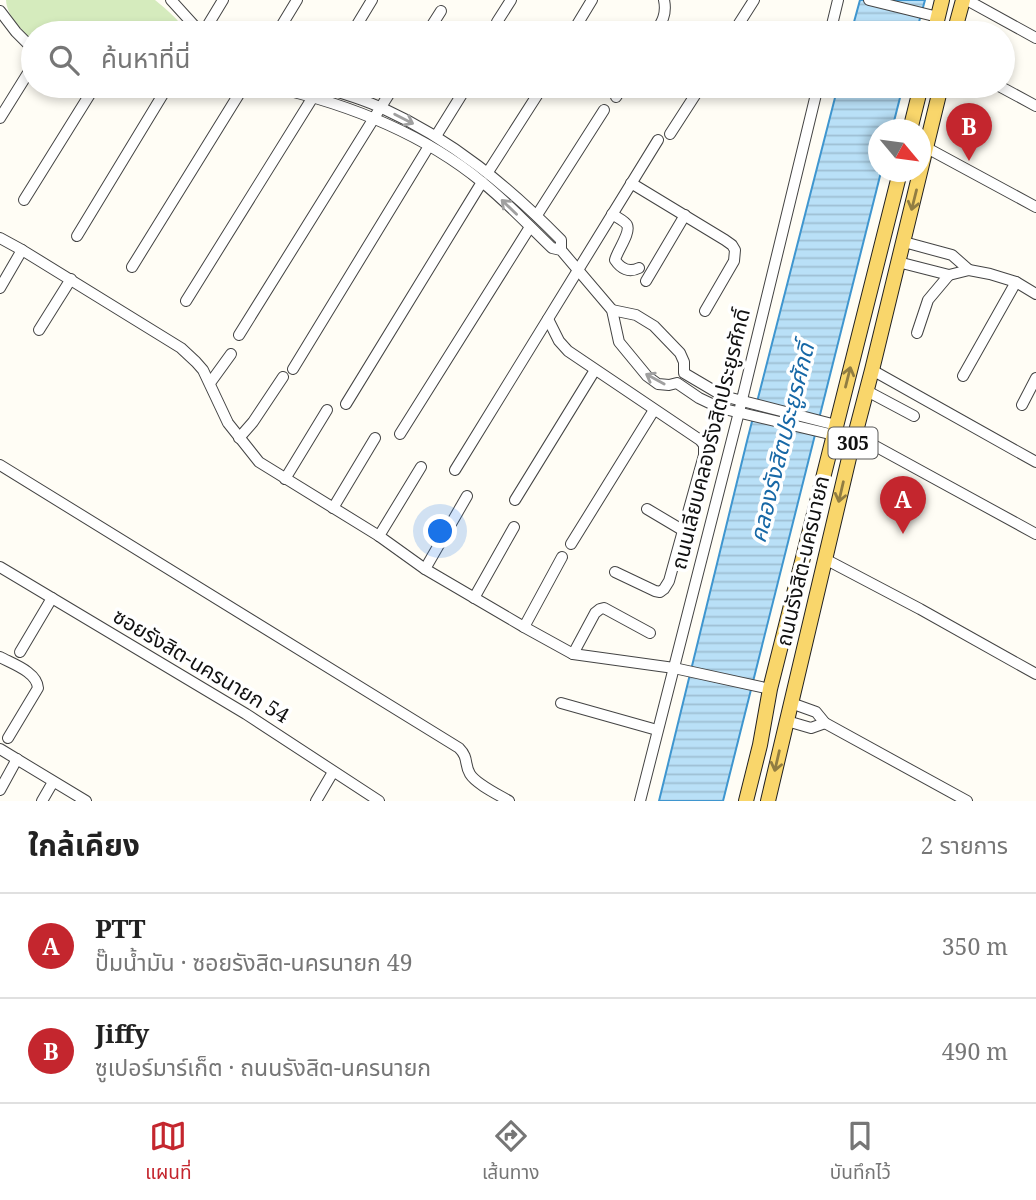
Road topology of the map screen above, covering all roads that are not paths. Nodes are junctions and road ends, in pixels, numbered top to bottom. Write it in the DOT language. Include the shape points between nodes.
graph roads {
  1 [pos="0,0"];
  2 [pos="171,0"];
  3 [pos="223,0"];
  4 [pos="297,0"];
  5 [pos="372,0"];
  6 [pos="511,0"];
  7 [pos="592,0"];
  8 [pos="664,0"];
  9 [pos="754,0"];
  10 [pos="838,0"];
  11 [pos="869,0"];
  12 [pos="942,0"];
  13 [pos="965,0"];
  14 [pos="441,11"];
  15 [pos="1,12"];
  16 [pos="932,15"];
  17 [pos="191,21"];
  18 [pos="210,21"];
  19 [pos="284,21"];
  20 [pos="359,21"];
  21 [pos="435,21"];
  22 [pos="498,21"];
  23 [pos="579,21"];
  24 [pos="661,21"];
  25 [pos="741,21"];
  26 [pos="833,21"];
  27 [pos="933,21"];
  28 [pos="958,21"];
  29 [pos="1004,21"];
  30 [pos="1015,27"];
  31 [pos="21,37"];
  32 [pos="1036,38"];
  33 [pos="21,84"];
  34 [pos="1015,95"];
  35 [pos="87,98"];
  36 [pos="161,98"];
  37 [pos="237,98"];
  38 [pos="311,98"];
  39 [pos="335,98"];
  40 [pos="349,98"];
  41 [pos="387,98"];
  42 [pos="460,98"];
  43 [pos="535,98"];
  44 [pos="693,98"];
  45 [pos="815,98"];
  46 [pos="918,98"];
  47 [pos="938,98"];
  48 [pos="1036,106"];
  49 [pos="381,107"];
  50 [pos="604,110"];
  51 [pos="0,118"];
  52 [pos="374,118"];
  53 [pos="913,119"];
  54 [pos="931,130"];
  55 [pos="670,134"];
  56 [pos="436,136"];
  57 [pos="658,140"];
  58 [pos="429,146"];
  59 [pos="931,150"];
  60 [pos="485,177"];
  61 [pos="897,182"];
  62 [pos="919,182"];
  63 [pos="631,183"];
  64 [pos="23,200"];
  65 [pos="1036,207"];
  66 [pos="612,214"];
  67 [pos="537,215"];
  68 [pos="685,215"];
  69 [pos="530,227"];
  70 [pos="77,236"];
  71 [pos="0,239"];
  72 [pos="904,242"];
  73 [pos="22,250"];
  74 [pos="561,250"];
  75 [pos="898,262"];
  76 [pos="132,267"];
  77 [pos="639,268"];
  78 [pos="577,271"];
  79 [pos="969,271"];
  80 [pos="949,275"];
  81 [pos="71,279"];
  82 [pos="646,281"];
  83 [pos="1016,282"];
  84 [pos="0,288"];
  85 [pos="1036,293"];
  86 [pos="186,301"];
  87 [pos="612,310"];
  88 [pos="705,311"];
  89 [pos="548,319"];
  90 [pos="39,330"];
  91 [pos="917,333"];
  92 [pos="239,335"];
  93 [pos="231,354"];
  94 [pos="293,369"];
  95 [pos="595,370"];
  96 [pos="872,370"];
  97 [pos="963,376"];
  98 [pos="283,377"];
  99 [pos="681,378"];
  100 [pos="1036,378"];
  101 [pos="210,383"];
  102 [pos="867,391"];
  103 [pos="346,404"];
  104 [pos="1022,405"];
  105 [pos="740,407"];
  106 [pos="327,410"];
  107 [pos="654,411"];
  108 [pos="914,415"];
  109 [pos="830,429"];
  110 [pos="400,434"];
  111 [pos="855,435"];
  112 [pos="239,438"];
  113 [pos="375,438"];
  114 [pos="1036,462"];
  115 [pos="0,465"];
  116 [pos="421,467"];
  117 [pos="454,470"];
  118 [pos="285,479"];
  119 [pos="467,496"];
  120 [pos="515,500"];
  121 [pos="333,508"];
  122 [pos="647,509"];
  123 [pos="514,527"];
  124 [pos="684,531"];
  125 [pos="1036,534"];
  126 [pos="379,536"];
  127 [pos="571,544"];
  128 [pos="562,557"];
  129 [pos="825,559"];
  130 [pos="0,567"];
  131 [pos="425,569"];
  132 [pos="615,572"];
  133 [pos="474,597"];
  134 [pos="52,598"];
  135 [pos="524,627"];
  136 [pos="650,633"];
  137 [pos="20,652"];
  138 [pos="573,654"];
  139 [pos="0,657"];
  140 [pos="679,669"];
  141 [pos="1036,674"];
  142 [pos="764,688"];
  143 [pos="561,703"];
  144 [pos="791,703"];
  145 [pos="787,722"];
  146 [pos="825,723"];
  147 [pos="656,730"];
  148 [pos="8,738"];
  149 [pos="0,749"];
  150 [pos="17,759"];
  151 [pos="334,772"];
  152 [pos="53,782"];
  153 [pos="0,790"];
  154 [pos="371,799"];
  155 [pos="42,801"];
  156 [pos="86,801"];
  157 [pos="316,801"];
  158 [pos="509,801"];
  159 [pos="639,801"];
  160 [pos="746,801"];
  161 [pos="768,801"];
  162 [pos="967,801"];
  1 -- 15 [label="street"];
  2 -- 17 [label="street"];
  3 -- 18 [label="street"];
  4 -- 19 [label="street"];
  5 -- 20 [label="street"];
  6 -- 22 [label="street"];
  7 -- 23 [label="street"];
  8 -- 24 [label="street"];
  9 -- 25 [label="street"];
  10 -- 26 [label="street"];
  11 -- 16 [label="street"];
  12 -- 16 [label="main road"];
  13 -- 28 [label="main road"];
  13 -- 29 [label="street"];
  14 -- 21 [label="street"];
  15 -- 31 [label="street"];
  16 -- 27 [label="main road"];
  30 -- 32 [label="street"];
  33 -- 51 [label="street"];
  34 -- 48 [label="street"];
  35 -- 64 [label="street"];
  36 -- 70 [label="street"];
  37 -- 76 [label="street"];
  38 -- 86 [label="street"];
  39 -- 52 [label="street"];
  40 -- 49 [label="street"];
  41 -- 49 [label="street"];
  42 -- 56 [label="street"];
  43 -- 60 [label="street"];
  44 -- 55 [label="street"];
  45 -- 105 [label="street, ถนนเลียบคลองรังสิตประยูรศักดิ์"];
  46 -- 53 [label="main road"];
  47 -- 54 [label="main road, ถนนรังสิต-นครนายก / 305"];
  49 -- 52 [label="street"];
  49 -- 56 [label="street, one-way"];
  50 -- 67 [label="street"];
  52 -- 58 [label="street"];
  52 -- 92 [label="street"];
  56 -- 60 [label="street"];
  57 -- 63 [label="street"];
  58 -- 60 [label="street"];
  58 -- 94 [label="street"];
  59 -- 65 [label="street"];
  60 -- 67 [label="street"];
  69 -- 60 [label="street, one-way"];
  60 -- 103 [label="street"];
  109 -- 61 [label="main road, ถนนรังสิต-นครนายก / 305, one-way"];
  62 -- 72 [label="main road, ถนนรังสิต-นครนายก / 305, one-way"];
  63 -- 66 [label="street"];
  63 -- 68 [label="street"];
  66 -- 77 [label="street" via="628,228 615,260 628,271"];
  66 -- 78 [label="street"];
  67 -- 74 [label="street" via="561,240"];
  68 -- 82 [label="street"];
  68 -- 88 [label="street" via="735,250 734,261"];
  69 -- 74 [label="street" via="552,248"];
  69 -- 110 [label="street"];
  71 -- 73 [label="street"];
  72 -- 75 [label="main road, ถนนรังสิต-นครนายก / 305"];
  72 -- 79 [label="street" via="952,255"];
  73 -- 81 [label="street"];
  73 -- 84 [label="street"];
  74 -- 78 [label="street"];
  75 -- 80 [label="street"];
  75 -- 96 [label="main road, ถนนรังสิต-นครนายก / 305"];
  78 -- 87 [label="street"];
  78 -- 89 [label="street"];
  79 -- 80 [label="street"];
  79 -- 83 [label="street"];
  80 -- 91 [label="street" via="928,300"];
  81 -- 90 [label="street"];
  81 -- 101 [label="street" via="181,348"];
  83 -- 85 [label="street"];
  83 -- 97 [label="street"];
  87 -- 99 [label="street" via="636,315 654,326 680,352 684,362"];
  99 -- 87 [label="street, one-way" via="669,385 647,376 619,342"];
  89 -- 95 [label="street" via="568,352"];
  89 -- 117 [label="street"];
  93 -- 101 [label="street"];
  95 -- 107 [label="street"];
  95 -- 120 [label="street"];
  96 -- 102 [label="main road, ถนนรังสิต-นครนายก / 305"];
  96 -- 114 [label="street"];
  98 -- 112 [label="street"];
  99 -- 105 [label="street"];
  100 -- 104 [label="street"];
  101 -- 112 [label="street"];
  102 -- 108 [label="street"];
  102 -- 111 [label="main road, ถนนรังสิต-นครนายก / 305"];
  105 -- 109 [label="street"];
  105 -- 140 [label="street, ถนนเลียบคลองรังสิตประยูรศักดิ์"];
  106 -- 118 [label="street"];
  107 -- 124 [label="street" via="704,445"];
  107 -- 127 [label="street"];
  109 -- 142 [label="main road, ถนนรังสิต-นครนายก / 305"];
  111 -- 125 [label="street"];
  111 -- 129 [label="main road, ถนนรังสิต-นครนายก / 305, one-way"];
  112 -- 118 [label="street" via="259,462"];
  113 -- 121 [label="street"];
  115 -- 158 [label="street" via="459,748 470,775"];
  116 -- 126 [label="street"];
  118 -- 121 [label="street"];
  119 -- 131 [label="street"];
  121 -- 126 [label="street"];
  122 -- 124 [label="street"];
  123 -- 133 [label="street"];
  124 -- 132 [label="street" via="669,581 660,592"];
  126 -- 131 [label="street"];
  128 -- 135 [label="street"];
  129 -- 141 [label="street"];
  129 -- 144 [label="main road, ถนนรังสิต-นครนายก / 305"];
  130 -- 134 [label="street, ซอยรังสิต-นครนายก 54"];
  131 -- 133 [label="street"];
  133 -- 135 [label="street"];
  134 -- 137 [label="street"];
  134 -- 151 [label="street, ซอยรังสิต-นครนายก 54"];
  135 -- 138 [label="street"];
  136 -- 138 [label="street" via="600,609"];
  138 -- 140 [label="street"];
  139 -- 148 [label="street" via="33,676 38,688"];
  140 -- 142 [label="street"];
  140 -- 147 [label="street, ถนนเลียบคลองรังสิตประยูรศักดิ์"];
  142 -- 160 [label="main road, ถนนรังสิต-นครนายก / 305" via="760,745"];
  143 -- 147 [label="street"];
  144 -- 145 [label="main road, ถนนรังสิต-นครนายก / 305"];
  144 -- 146 [label="street" via="816,712"];
  145 -- 146 [label="street" via="811,728"];
  145 -- 161 [label="main road, ถนนรังสิต-นครนายก / 305, one-way"];
  146 -- 162 [label="street"];
  147 -- 159 [label="street, ถนนเลียบคลองรังสิตประยูรศักดิ์"];
  149 -- 150 [label="street"];
  150 -- 152 [label="street"];
  150 -- 153 [label="street"];
  151 -- 154 [label="street, ซอยรังสิต-นครนายก 54"];
  151 -- 157 [label="street"];
  152 -- 155 [label="street"];
  152 -- 156 [label="street"];
}
